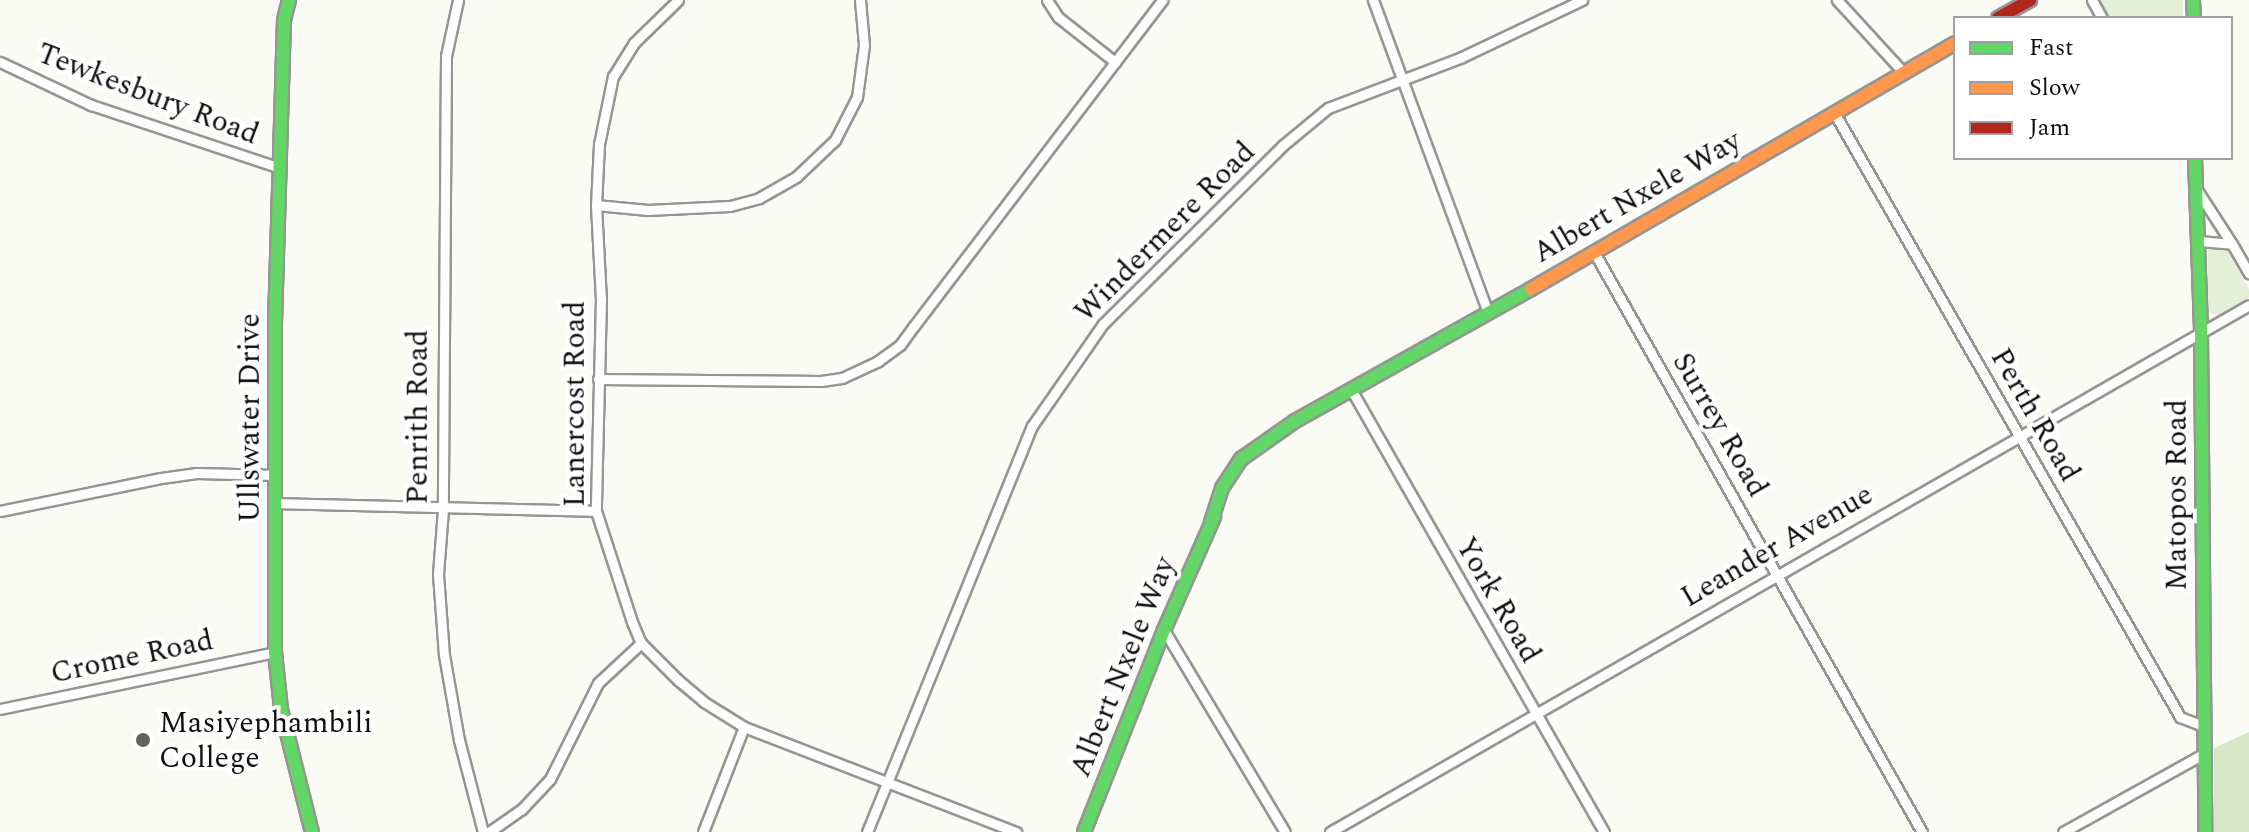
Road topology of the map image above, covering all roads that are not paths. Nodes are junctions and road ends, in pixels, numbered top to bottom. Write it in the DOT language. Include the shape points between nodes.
graph roads {
  1 [pos="289,0"];
  2 [pos="458,0"];
  3 [pos="678,0"];
  4 [pos="860,0"];
  5 [pos="1047,0"];
  6 [pos="1162,0"];
  7 [pos="1373,0"];
  8 [pos="1582,0"];
  9 [pos="1837,0"];
  10 [pos="2030,0"];
  11 [pos="2002,16"];
  12 [pos="1953,44"];
  13 [pos="0,62"];
  14 [pos="1115,62"];
  15 [pos="1903,72"];
  16 [pos="1402,79"];
  17 [pos="1835,114"];
  18 [pos="2195,160"];
  19 [pos="280,168"];
  20 [pos="2197,190"];
  21 [pos="596,205"];
  22 [pos="2199,241"];
  23 [pos="2232,244"];
  24 [pos="1594,252"];
  25 [pos="2249,274"];
  26 [pos="2249,305"];
  27 [pos="1488,313"];
  28 [pos="2201,333"];
  29 [pos="598,379"];
  30 [pos="1348,394"];
  31 [pos="2019,436"];
  32 [pos="276,475"];
  33 [pos="276,503"];
  34 [pos="443,509"];
  35 [pos="0,511"];
  36 [pos="596,511"];
  37 [pos="1777,573"];
  38 [pos="1164,630"];
  39 [pos="641,643"];
  40 [pos="275,652"];
  41 [pos="0,709"];
  42 [pos="1535,711"];
  43 [pos="2204,726"];
  44 [pos="744,727"];
  45 [pos="2205,753"];
  46 [pos="887,782"];
  47 [pos="312,832"];
  48 [pos="483,832"];
  49 [pos="489,832"];
  50 [pos="703,832"];
  51 [pos="867,832"];
  52 [pos="1016,832"];
  53 [pos="1084,832"];
  54 [pos="1285,832"];
  55 [pos="1330,832"];
  56 [pos="1604,832"];
  57 [pos="1922,832"];
  58 [pos="2063,832"];
  59 [pos="2205,832"];
  1 -- 19 [label="main road, Ullswater Drive"];
  2 -- 34 [label="street, Penrith Road" via="446,56"];
  3 -- 21 [label="street, Lanercost Road" via="634,43 613,76 602,115"];
  4 -- 21 [label="street" via="864,45 857,97 835,140 796,177 759,198 730,206 648,210"];
  5 -- 14 [label="street" via="1058,17"];
  6 -- 14 [label="street"];
  7 -- 16 [label="street"];
  8 -- 16 [label="street, Windermere Road"];
  9 -- 15 [label="street"];
  10 -- 11 [label="main road"];
  12 -- 15 [label="main road, Albert Nxele Way"];
  13 -- 19 [label="street, Tewkesbury Road" via="91,105"];
  14 -- 29 [label="street" via="900,345 878,361 851,375 821,381"];
  15 -- 17 [label="main road, Albert Nxele Way"];
  16 -- 27 [label="street"];
  16 -- 46 [label="street, Windermere Road" via="1328,108 1304,126 1115,310 1085,347 1032,426"];
  17 -- 24 [label="main road, Albert Nxele Way"];
  17 -- 31 [label="street, Perth Road"];
  18 -- 20 [label="main road, Matopos Road"];
  19 -- 32 [label="main road, Ullswater Drive"];
  20 -- 22 [label="main road, Matopos Road"];
  20 -- 23 [label="street"];
  21 -- 29 [label="street, Lanercost Road"];
  22 -- 23 [label="street"];
  22 -- 28 [label="main road, Matopos Road"];
  23 -- 25 [label="street"];
  24 -- 27 [label="main road, Albert Nxele Way"];
  24 -- 37 [label="street, Surrey Road"];
  26 -- 28 [label="street, Leander Avenue"];
  27 -- 30 [label="main road, Albert Nxele Way"];
  28 -- 31 [label="street, Leander Avenue"];
  28 -- 43 [label="main road, Matopos Road"];
  29 -- 36 [label="street, Lanercost Road"];
  30 -- 38 [label="main road, Albert Nxele Way" via="1234,468"];
  30 -- 42 [label="street, York Road"];
  31 -- 37 [label="street, Leander Avenue"];
  31 -- 43 [label="street, Perth Road" via="2180,717"];
  32 -- 33 [label="main road, Ullswater Drive"];
  32 -- 35 [label="street" via="197,473"];
  33 -- 34 [label="street"];
  33 -- 40 [label="main road, Ullswater Drive"];
  34 -- 36 [label="street"];
  34 -- 48 [label="street, Penrith Road" via="438,574 444,655"];
  36 -- 39 [label="street, Lanercost Road"];
  37 -- 42 [label="street, Leander Avenue"];
  37 -- 57 [label="street, Surrey Road"];
  38 -- 53 [label="main road, Albert Nxele Way"];
  38 -- 54 [label="street"];
  39 -- 44 [label="street, Lanercost Road" via="704,702"];
  39 -- 49 [label="street" via="598,683 550,779 521,810"];
  40 -- 41 [label="street, Crome Road"];
  40 -- 47 [label="main road, Ullswater Drive" via="281,709"];
  42 -- 55 [label="street, Leander Avenue"];
  42 -- 56 [label="street, York Road"];
  43 -- 45 [label="main road, Matopos Road"];
  44 -- 46 [label="street, Lanercost Road"];
  44 -- 50 [label="street"];
  45 -- 58 [label="street"];
  45 -- 59 [label="main road, Matopos Road"];
  46 -- 51 [label="street, Windermere Road"];
  46 -- 52 [label="street, Lanercost Road"];
}
